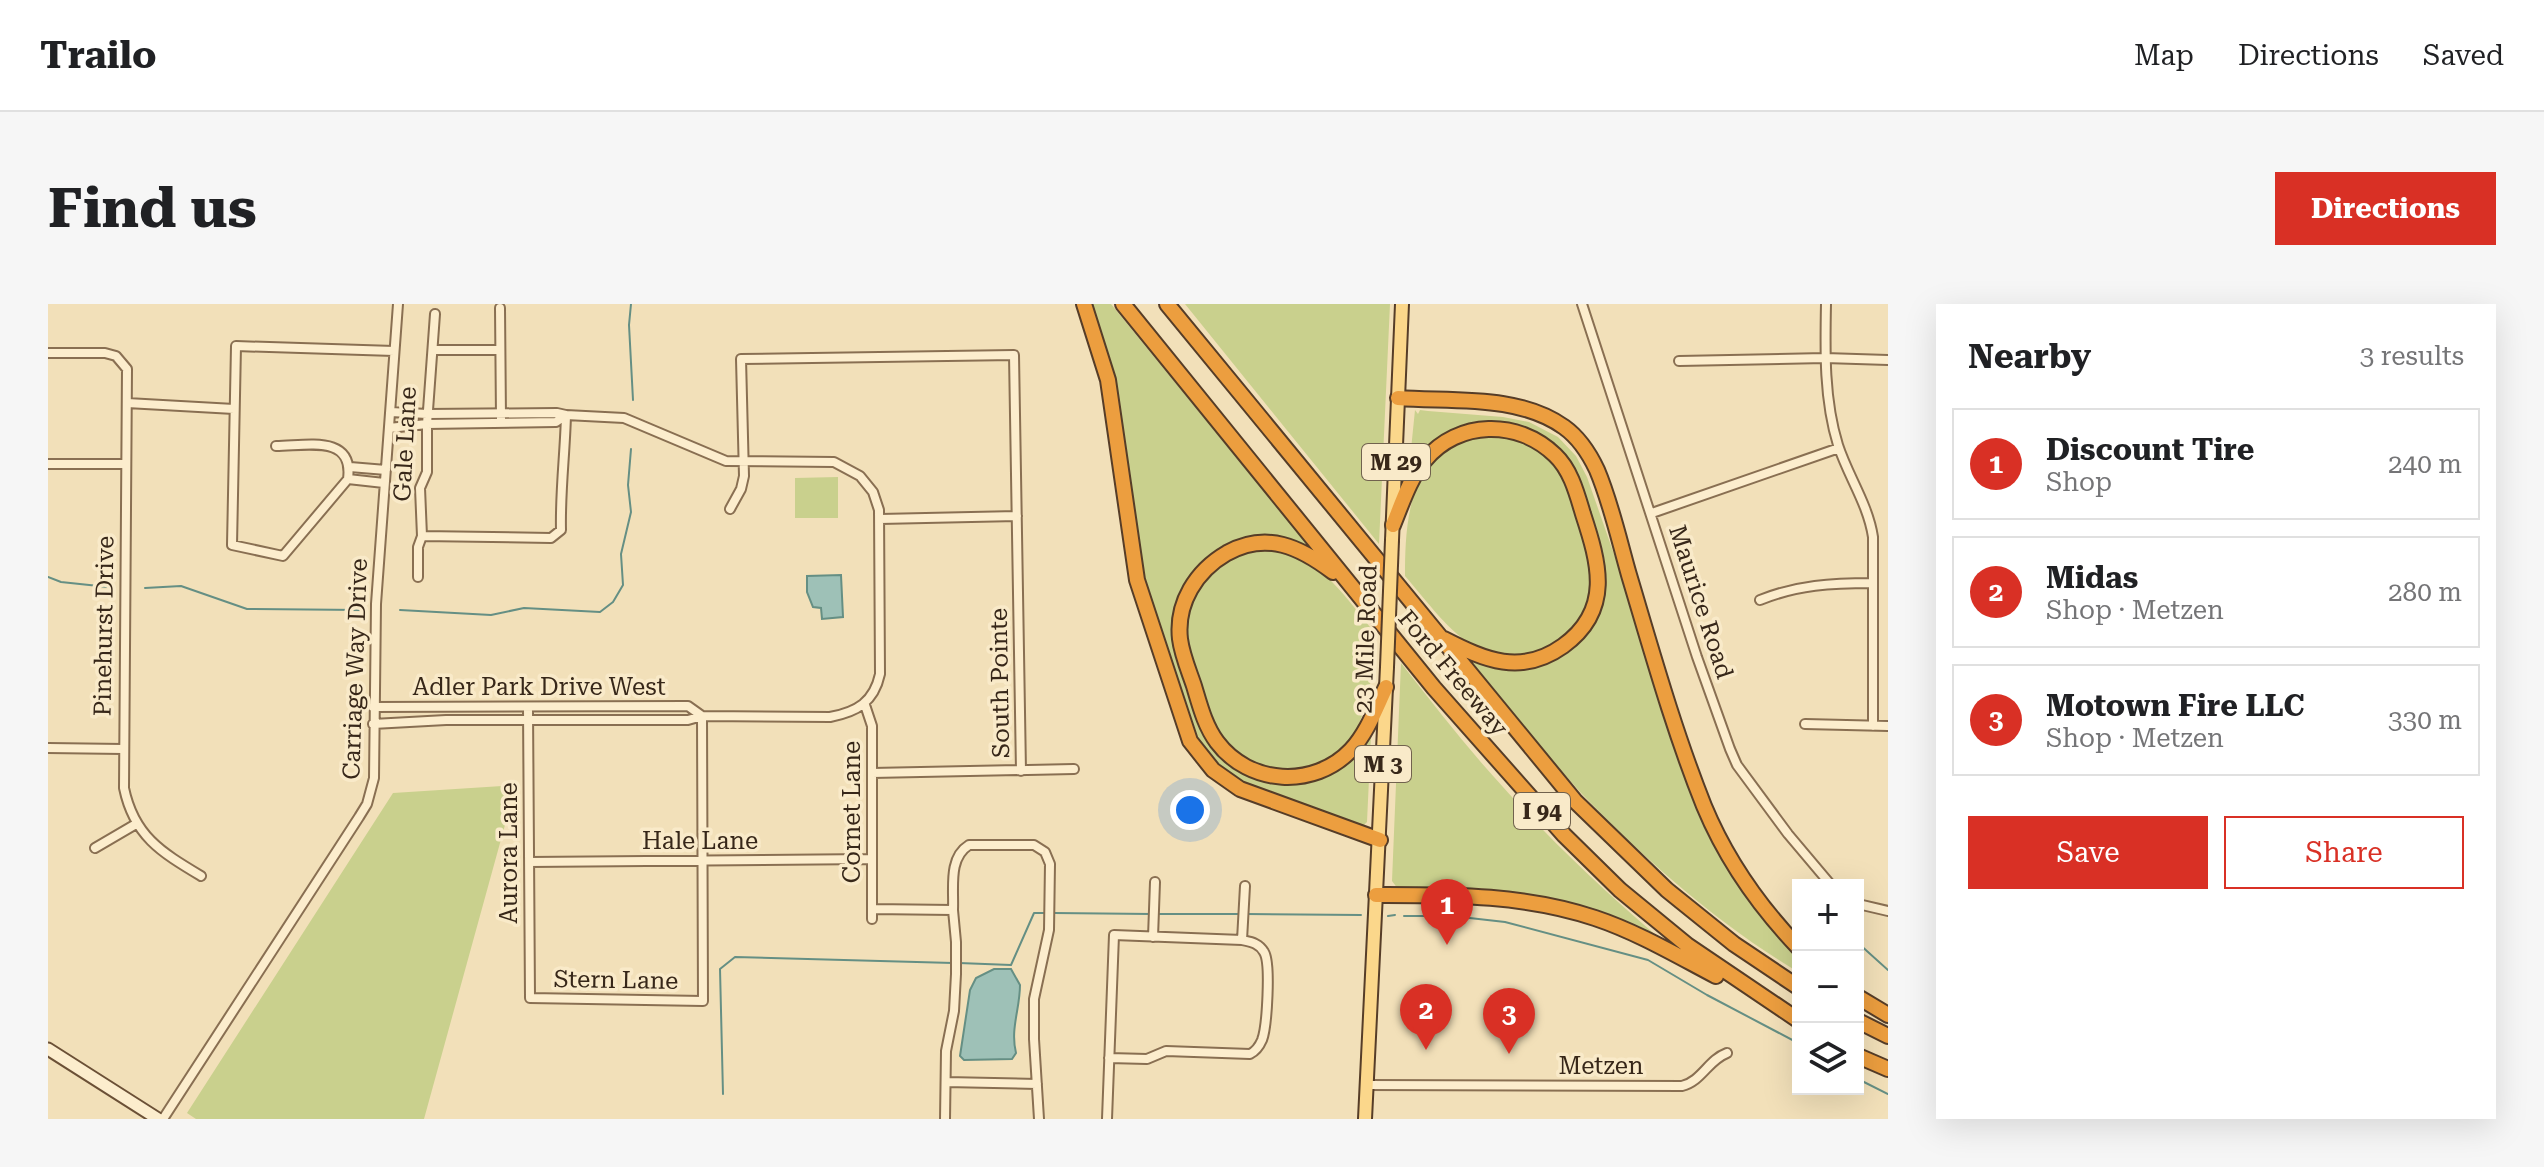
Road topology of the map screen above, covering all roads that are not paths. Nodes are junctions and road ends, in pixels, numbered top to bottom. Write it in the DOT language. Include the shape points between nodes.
graph roads {
  1 [pos="398,304"];
  2 [pos="1084,304"];
  3 [pos="1123,304"];
  4 [pos="1167,304"];
  5 [pos="1402,304"];
  6 [pos="1582,304"];
  7 [pos="1826,304"];
  8 [pos="500,308"];
  9 [pos="435,314"];
  10 [pos="434,350"];
  11 [pos="500,350"];
  12 [pos="394,351"];
  13 [pos="48,353"];
  14 [pos="1825,358"];
  15 [pos="1888,360"];
  16 [pos="1679,361"];
  17 [pos="1398,398"];
  18 [pos="127,403"];
  19 [pos="234,409"];
  20 [pos="391,412"];
  21 [pos="566,415"];
  22 [pos="501,418"];
  23 [pos="427,419"];
  24 [pos="389,428"];
  25 [pos="276,446"];
  26 [pos="1839,448"];
  27 [pos="744,461"];
  28 [pos="48,464"];
  29 [pos="126,464"];
  30 [pos="350,467"];
  31 [pos="386,470"];
  32 [pos="348,479"];
  33 [pos="384,483"];
  34 [pos="730,509"];
  35 [pos="1652,513"];
  36 [pos="1017,516"];
  37 [pos="880,519"];
  38 [pos="1393,532"];
  39 [pos="422,536"];
  40 [pos="418,577"];
  41 [pos="1347,581"];
  42 [pos="1872,583"];
  43 [pos="1760,600"];
  44 [pos="1438,635"];
  45 [pos="1386,687"];
  46 [pos="865,705"];
  47 [pos="373,707"];
  48 [pos="528,708"];
  49 [pos="702,716"];
  50 [pos="528,719"];
  51 [pos="373,724"];
  52 [pos="1805,724"];
  53 [pos="1873,726"];
  54 [pos="1888,726"];
  55 [pos="48,748"];
  56 [pos="123,749"];
  57 [pos="1074,769"];
  58 [pos="1021,771"];
  59 [pos="872,773"];
  60 [pos="136,824"];
  61 [pos="1380,840"];
  62 [pos="95,848"];
  63 [pos="872,859"];
  64 [pos="700,861"];
  65 [pos="529,862"];
  66 [pos="201,876"];
  67 [pos="1826,879"];
  68 [pos="1155,882"];
  69 [pos="1245,886"];
  70 [pos="1376,895"];
  71 [pos="1864,905"];
  72 [pos="953,910"];
  73 [pos="1888,911"];
  74 [pos="1153,937"];
  75 [pos="1242,940"];
  76 [pos="1792,941"];
  77 [pos="1792,983"];
  78 [pos="530,998"];
  79 [pos="1864,1001"];
  80 [pos="1773,1005"];
  81 [pos="1888,1015"];
  82 [pos="1792,1016"];
  83 [pos="1862,1023"];
  84 [pos="1888,1036"];
  85 [pos="48,1049"];
  86 [pos="1727,1053"];
  87 [pos="1109,1058"];
  88 [pos="1864,1059"];
  89 [pos="1888,1069"];
  90 [pos="946,1082"];
  91 [pos="1037,1084"];
  92 [pos="1366,1085"];
  93 [pos="160,1119"];
  94 [pos="945,1119"];
  95 [pos="1039,1119"];
  96 [pos="1107,1119"];
  97 [pos="1365,1119"];
  1 -- 12 [label="street, Carriage Way Drive"];
  2 -- 61 [label="highway" via="1108,380 1137,580 1190,741 1213,770 1240,789"];
  3 -- 41 [label="highway, Ford Freeway / I 94"];
  4 -- 44 [label="highway, Ford Freeway / I 94"];
  5 -- 17 [label="main road, 23 Mile Road / M 29"];
  6 -- 35 [label="street, Maurice Road"];
  7 -- 14 [label="street"];
  8 -- 11 [label="street"];
  9 -- 10 [label="street, Gale Lane"];
  10 -- 11 [label="street"];
  10 -- 23 [label="street, Gale Lane"];
  11 -- 22 [label="street"];
  12 -- 19 [label="street" via="236,346"];
  12 -- 20 [label="street, Carriage Way Drive"];
  13 -- 18 [label="street, Pinehurst Drive" via="116,356 127,369"];
  14 -- 15 [label="street"];
  14 -- 16 [label="street"];
  14 -- 26 [label="street"];
  17 -- 38 [label="main road, 23 Mile Road / M 29"];
  17 -- 76 [label="highway" via="1524,409 1564,427 1582,444 1597,469 1653,655 1713,827 1736,870"];
  18 -- 19 [label="street"];
  18 -- 29 [label="street, Pinehurst Drive"];
  19 -- 32 [label="street" via="232,545 283,556"];
  20 -- 23 [label="street"];
  20 -- 24 [label="street, Carriage Way Drive"];
  21 -- 22 [label="street" via="556,422"];
  21 -- 27 [label="street" via="624,418 726,461"];
  21 -- 39 [label="street" via="561,530 551,538"];
  22 -- 23 [label="street"];
  23 -- 24 [label="street"];
  23 -- 39 [label="street, Gale Lane" via="427,472 420,488"];
  24 -- 31 [label="street, Carriage Way Drive"];
  25 -- 30 [label="street" via="338,448"];
  26 -- 35 [label="street"];
  26 -- 42 [label="street" via="1871,520"];
  27 -- 34 [label="street" via="741,489"];
  27 -- 36 [label="street, South Pointe" via="741,359 1014,355"];
  27 -- 37 [label="street" via="834,462 860,476 873,492"];
  28 -- 29 [label="street"];
  29 -- 56 [label="street, Pinehurst Drive"];
  30 -- 31 [label="street"];
  30 -- 32 [label="street"];
  31 -- 33 [label="street, Carriage Way Drive"];
  32 -- 33 [label="street"];
  33 -- 47 [label="street, Carriage Way Drive"];
  35 -- 67 [label="street, Maurice Road" via="1733,757"];
  36 -- 37 [label="street"];
  36 -- 58 [label="street, South Pointe"];
  37 -- 46 [label="street" via="880,674"];
  38 -- 44 [label="highway" via="1427,457 1447,440 1470,431 1496,428 1534,439 1563,465 1575,489 1597,554 1599,581 1594,606 1575,635 1549,655 1508,663 1486,659"];
  38 -- 45 [label="main road, 23 Mile Road / M 3, bridge"];
  39 -- 40 [label="street, Gale Lane"];
  41 -- 45 [label="highway" via="1302,550 1267,543 1232,551 1202,572 1184,604 1180,639 1207,725 1227,754 1247,768 1281,778 1305,776 1329,767 1352,749"];
  41 -- 80 [label="highway, Ford Freeway / I 94" via="1434,688 1593,865 1687,945"];
  42 -- 43 [label="street" via="1824,583"];
  42 -- 53 [label="street"];
  44 -- 77 [label="highway, Ford Freeway / I 94" via="1546,768 1612,839 1703,921"];
  45 -- 61 [label="main road, 23 Mile Road / M 3"];
  46 -- 49 [label="street, Adler Park Drive West" via="830,717"];
  46 -- 59 [label="street, Cornet Lane" via="872,726"];
  47 -- 48 [label="street, Adler Park Drive West"];
  47 -- 51 [label="street, Carriage Way Drive"];
  48 -- 49 [label="street, Adler Park Drive West" via="688,706"];
  48 -- 50 [label="street, Aurora Lane"];
  49 -- 50 [label="street, Adler Park Drive West"];
  49 -- 64 [label="street"];
  50 -- 51 [label="street, Adler Park Drive West"];
  50 -- 65 [label="street, Aurora Lane"];
  51 -- 93 [label="street, Carriage Way Drive" via="374,778 367,804"];
  52 -- 53 [label="street"];
  53 -- 54 [label="street"];
  55 -- 56 [label="street"];
  56 -- 60 [label="street, Pinehurst Drive" via="124,788"];
  57 -- 58 [label="street"];
  58 -- 59 [label="street"];
  59 -- 63 [label="street, Cornet Lane"];
  60 -- 62 [label="street"];
  60 -- 66 [label="street, Pinehurst Drive" via="159,849"];
  61 -- 70 [label="main road, 23 Mile Road / M 3"];
  63 -- 64 [label="street, Hale Lane"];
  63 -- 72 [label="street, Cornet Lane" via="872,914"];
  64 -- 65 [label="street, Hale Lane"];
  64 -- 78 [label="street, Stern Lane" via="703,1001"];
  65 -- 78 [label="street, Aurora Lane"];
  68 -- 74 [label="street"];
  69 -- 75 [label="street"];
  70 -- 80 [label="highway" via="1477,897 1573,912 1631,932"];
  70 -- 92 [label="main road, 23 Mile Road / M 3"];
  71 -- 73 [label="street"];
  72 -- 90 [label="street" via="956,974"];
  72 -- 91 [label="street" via="955,861 969,845 1034,845 1045,852 1050,864 1049,930 1034,999"];
  74 -- 75 [label="street"];
  74 -- 87 [label="street" via="1114,935"];
  75 -- 87 [label="street" via="1259,946 1267,964 1264,1034 1255,1051 1166,1051 1147,1059"];
  79 -- 81 [label="highway"];
  80 -- 82 [label="highway, Ford Freeway / I 94"];
  83 -- 84 [label="highway"];
  85 -- 93 [label="main road"];
  86 -- 92 [label="street, Metzen" via="1692,1084 1682,1086"];
  87 -- 96 [label="street"];
  88 -- 89 [label="highway"];
  90 -- 91 [label="street"];
  90 -- 94 [label="street"];
  91 -- 95 [label="street"];
  92 -- 97 [label="main road, 23 Mile Road / M 3"];
}
